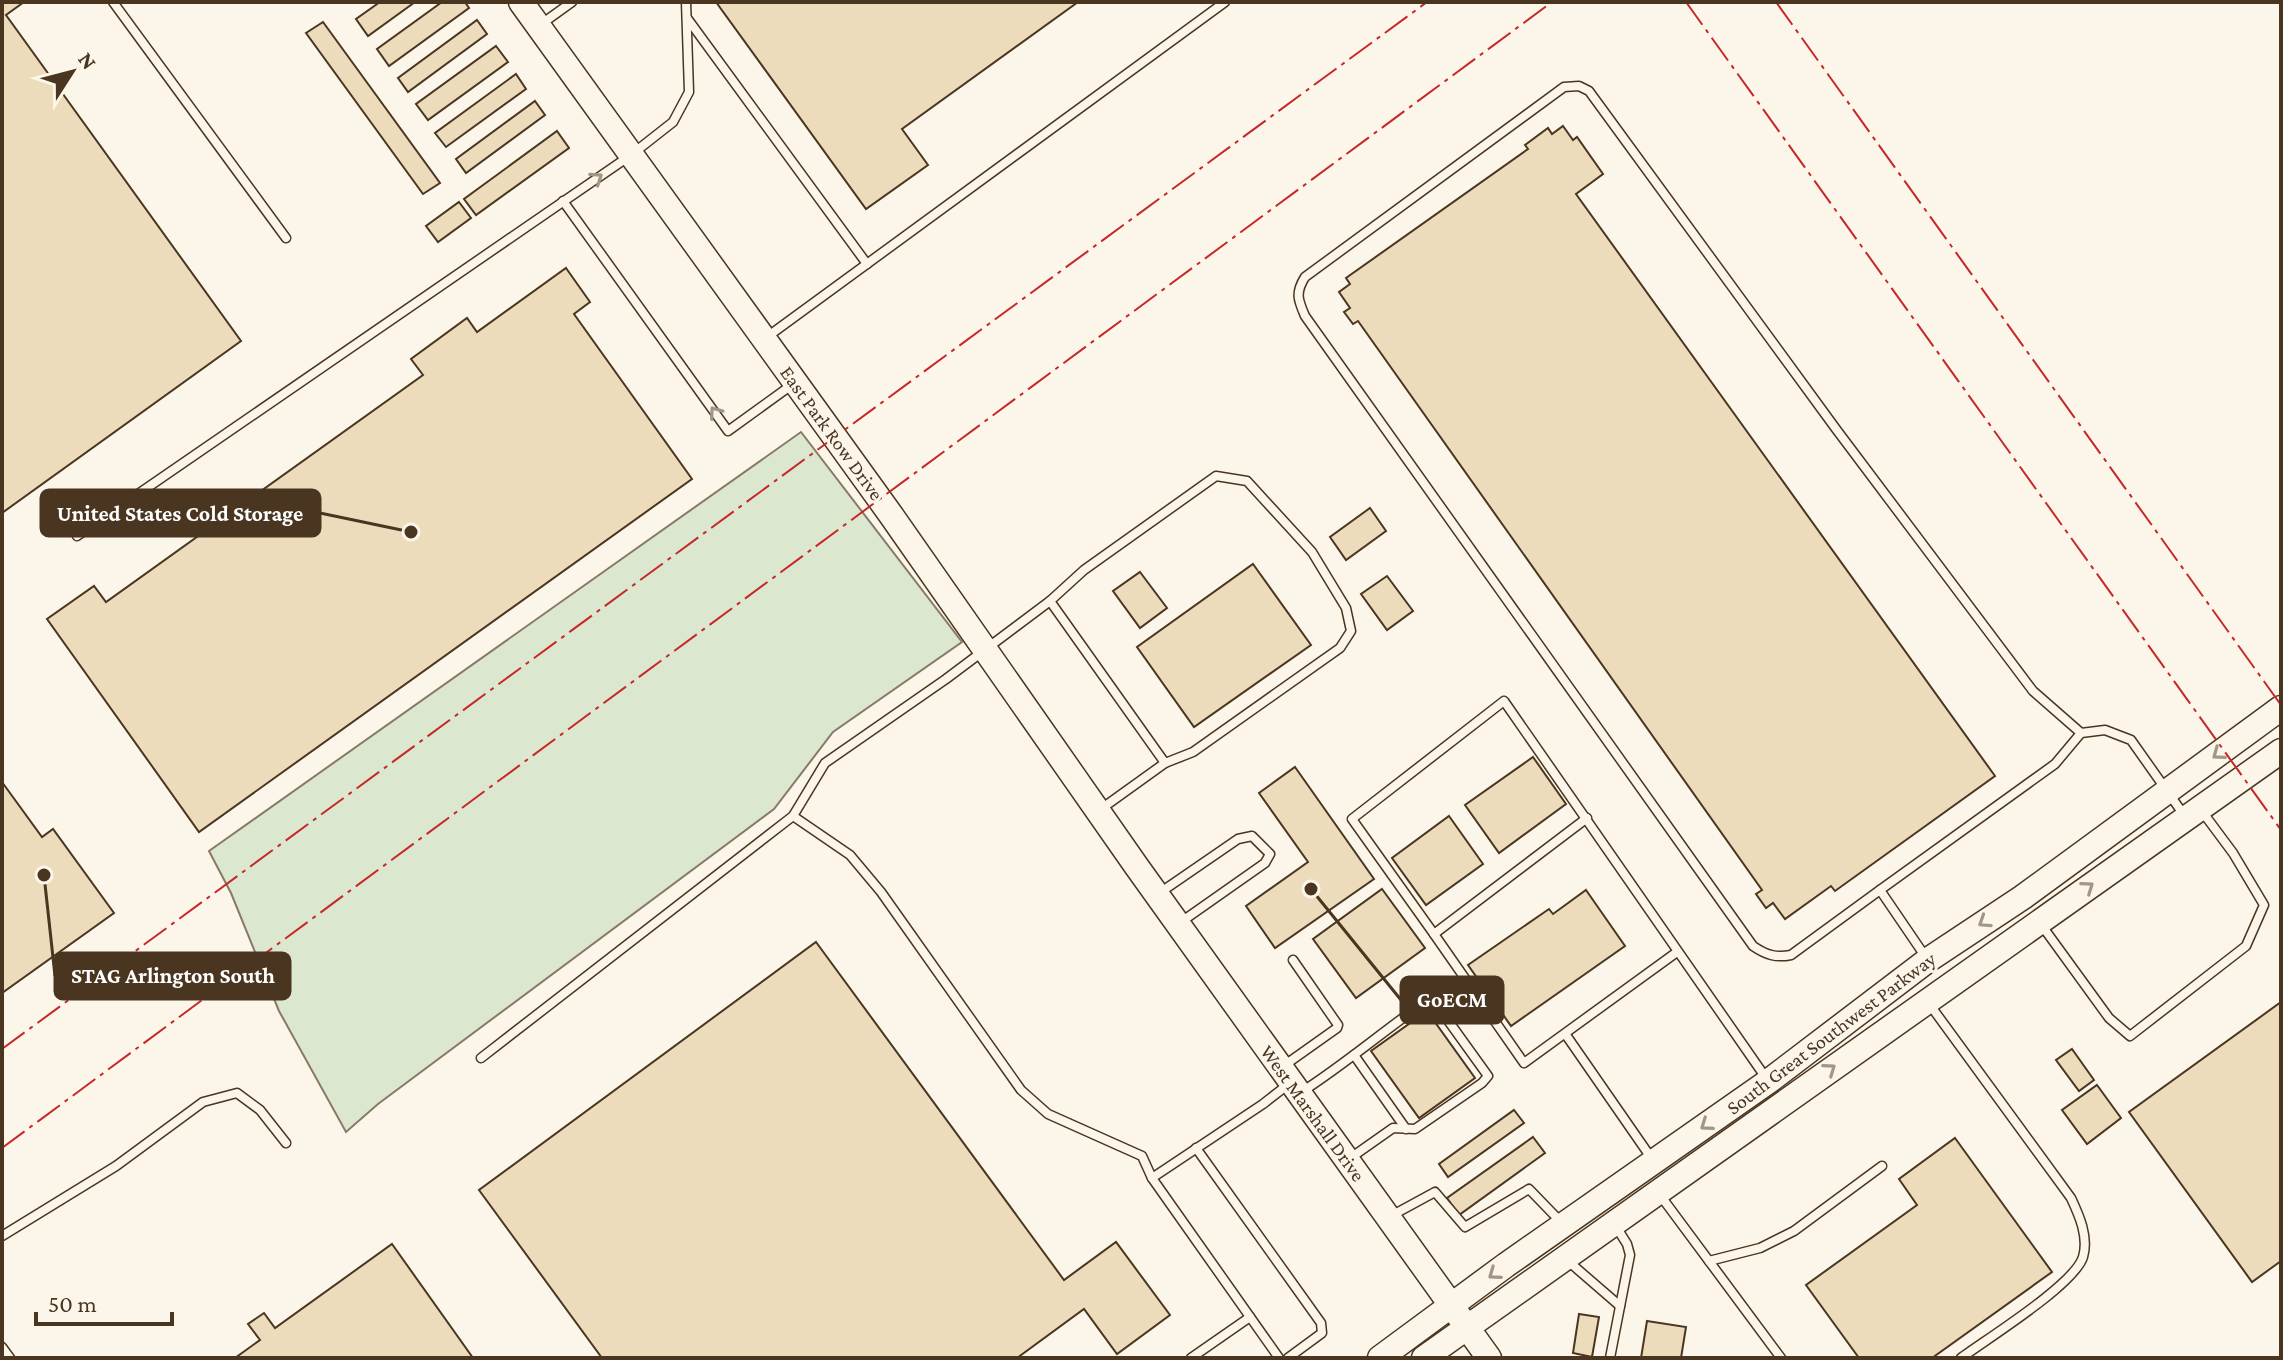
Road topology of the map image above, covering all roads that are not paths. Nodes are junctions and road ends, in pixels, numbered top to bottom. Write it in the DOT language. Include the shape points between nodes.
graph roads {
  1 [pos="113,2"];
  2 [pos="521,2"];
  3 [pos="572,2"];
  4 [pos="686,2"];
  5 [pos="1225,2"];
  6 [pos="686,17"];
  7 [pos="539,27"];
  8 [pos="631,155"];
  9 [pos="563,201"];
  10 [pos="286,238"];
  11 [pos="867,264"];
  12 [pos="764,339"];
  13 [pos="795,382"];
  14 [pos="77,536"];
  15 [pos="1050,601"];
  16 [pos="984,648"];
  17 [pos="2281,708"];
  18 [pos="2081,733"];
  19 [pos="2281,751"];
  20 [pos="1165,763"];
  21 [pos="2168,791"];
  22 [pos="1098,811"];
  23 [pos="2194,814"];
  24 [pos="793,816"];
  25 [pos="1587,818"];
  26 [pos="1137,867"];
  27 [pos="1880,890"];
  28 [pos="1157,894"];
  29 [pos="2023,897"];
  30 [pos="2039,922"];
  31 [pos="1178,924"];
  32 [pos="1434,934"];
  33 [pos="1677,952"];
  34 [pos="1293,960"];
  35 [pos="1928,960"];
  36 [pos="1927,1001"];
  37 [pos="1566,1035"];
  38 [pos="1354,1055"];
  39 [pos="481,1058"];
  40 [pos="1291,1081"];
  41 [pos="1769,1081"];
  42 [pos="1784,1102"];
  43 [pos="1406,1129"];
  44 [pos="286,1143"];
  45 [pos="1196,1148"];
  46 [pos="1347,1160"];
  47 [pos="1654,1162"];
  48 [pos="1882,1166"];
  49 [pos="1152,1178"];
  50 [pos="1658,1192"];
  51 [pos="1388,1218"];
  52 [pos="1613,1223"];
  53 [pos="1564,1225"];
  54 [pos="2,1236"];
  55 [pos="1564,1258"];
  56 [pos="1709,1261"];
  57 [pos="1451,1305"];
  58 [pos="1620,1306"];
  59 [pos="1250,1317"];
  60 [pos="1467,1327"];
  61 [pos="2,1347"];
  62 [pos="10,1358"];
  63 [pos="1191,1358"];
  64 [pos="1279,1358"];
  65 [pos="1288,1358"];
  66 [pos="1380,1358"];
  67 [pos="1424,1358"];
  68 [pos="1489,1358"];
  69 [pos="1610,1358"];
  70 [pos="1781,1358"];
  71 [pos="1961,1358"];
  1 -- 10 [label="lane"];
  2 -- 7 [label="main road, East Park Row Drive"];
  3 -- 7 [label="lane"];
  4 -- 6 [label="lane"];
  5 -- 11 [label="lane"];
  6 -- 8 [label="lane" via="689,92 673,122"];
  6 -- 11 [label="lane"];
  7 -- 8 [label="main road, East Park Row Drive"];
  9 -- 8 [label="lane, one-way"];
  8 -- 12 [label="main road, East Park Row Drive"];
  13 -- 9 [label="lane, one-way" via="728,431"];
  9 -- 14 [label="lane"];
  11 -- 12 [label="lane"];
  12 -- 13 [label="main road, East Park Row Drive"];
  13 -- 16 [label="main road, East Park Row Drive"];
  15 -- 16 [label="lane"];
  15 -- 20 [label="lane"];
  15 -- 20 [label="lane" via="1084,570 1216,476 1247,481 1312,552 1346,608 1351,631 1340,648 1193,752"];
  16 -- 22 [label="main road, East Park Row Drive"];
  16 -- 24 [label="lane" via="825,763"];
  17 -- 21 [label="main road, South Great Southwest Parkway, one-way"];
  18 -- 21 [label="lane" via="2105,730 2131,740"];
  18 -- 27 [label="lane" via="2055,764"];
  18 -- 27 [label="lane" via="2033,691 1589,91 1564,87 1305,277 1297,299 1305,316 1753,946 1766,954 1791,955"];
  19 -- 23 [label="main road, South Great Southwest Parkway"];
  20 -- 22 [label="lane"];
  21 -- 23 [label="lane"];
  21 -- 29 [label="main road, South Great Southwest Parkway"];
  22 -- 26 [label="main road, East Park Row Drive"];
  30 -- 23 [label="main road, South Great Southwest Parkway, one-way"];
  23 -- 30 [label="lane" via="2233,853 2264,905 2246,946 2130,1036 2109,1018"];
  24 -- 39 [label="lane"];
  24 -- 49 [label="lane" via="850,855 1021,1090 1048,1114 1142,1156"];
  25 -- 32 [label="lane"];
  25 -- 32 [label="lane" via="1504,701 1352,819"];
  25 -- 33 [label="lane"];
  26 -- 28 [label="main road, West Marshall Drive"];
  27 -- 35 [label="lane"];
  28 -- 31 [label="main road, West Marshall Drive"];
  28 -- 31 [label="lane" via="1238,839 1252,836 1270,854 1265,863"];
  29 -- 30 [label="main road"];
  29 -- 35 [label="main road, South Great Southwest Parkway, one-way"];
  30 -- 36 [label="main road, South Great Southwest Parkway"];
  31 -- 40 [label="main road, West Marshall Drive"];
  32 -- 37 [label="lane" via="1524,1063"];
  33 -- 37 [label="lane"];
  33 -- 41 [label="lane"];
  34 -- 40 [label="lane" via="1338,1025"];
  35 -- 41 [label="main road, South Great Southwest Parkway"];
  42 -- 36 [label="main road, South Great Southwest Parkway, one-way"];
  36 -- 71 [label="lane" via="2071,1198 2086,1245 2083,1260 2062,1285"];
  37 -- 47 [label="lane"];
  38 -- 40 [label="lane" via="1347,1063"];
  38 -- 43 [label="lane"];
  38 -- 43 [label="lane" via="1425,1002 1434,1001 1488,1076 1415,1129"];
  40 -- 45 [label="lane"];
  40 -- 46 [label="main road, West Marshall Drive"];
  41 -- 42 [label="main road"];
  41 -- 47 [label="main road, South Great Southwest Parkway, one-way"];
  42 -- 50 [label="main road, South Great Southwest Parkway"];
  43 -- 46 [label="lane" via="1393,1128"];
  44 -- 54 [label="lane" via="260,1110 237,1093 203,1102 116,1166"];
  45 -- 49 [label="lane"];
  45 -- 65 [label="lane" via="1321,1323 1322,1333"];
  46 -- 51 [label="main road, West Marshall Drive"];
  47 -- 53 [label="main road, South Great Southwest Parkway"];
  48 -- 56 [label="lane" via="1794,1231 1760,1248"];
  49 -- 59 [label="lane"];
  50 -- 52 [label="main road, South Great Southwest Parkway"];
  50 -- 56 [label="lane"];
  51 -- 53 [label="lane" via="1435,1192 1465,1227 1529,1189"];
  51 -- 57 [label="main road, West Marshall Drive"];
  52 -- 55 [label="main road, South Great Southwest Parkway"];
  52 -- 58 [label="lane" via="1630,1255"];
  53 -- 57 [label="main road, South Great Southwest Parkway, one-way"];
  55 -- 58 [label="lane"];
  55 -- 60 [label="main road, South Great Southwest Parkway"];
  56 -- 70 [label="lane"];
  57 -- 60 [label="main road, West Marshall Drive"];
  57 -- 66 [label="main road, South Great Southwest Parkway"];
  58 -- 69 [label="lane"];
  59 -- 63 [label="lane"];
  59 -- 64 [label="lane"];
  60 -- 67 [label="main road, South Great Southwest Parkway"];
  60 -- 68 [label="main road, West Marshall Drive"];
  61 -- 62 [label="lane"];
}
